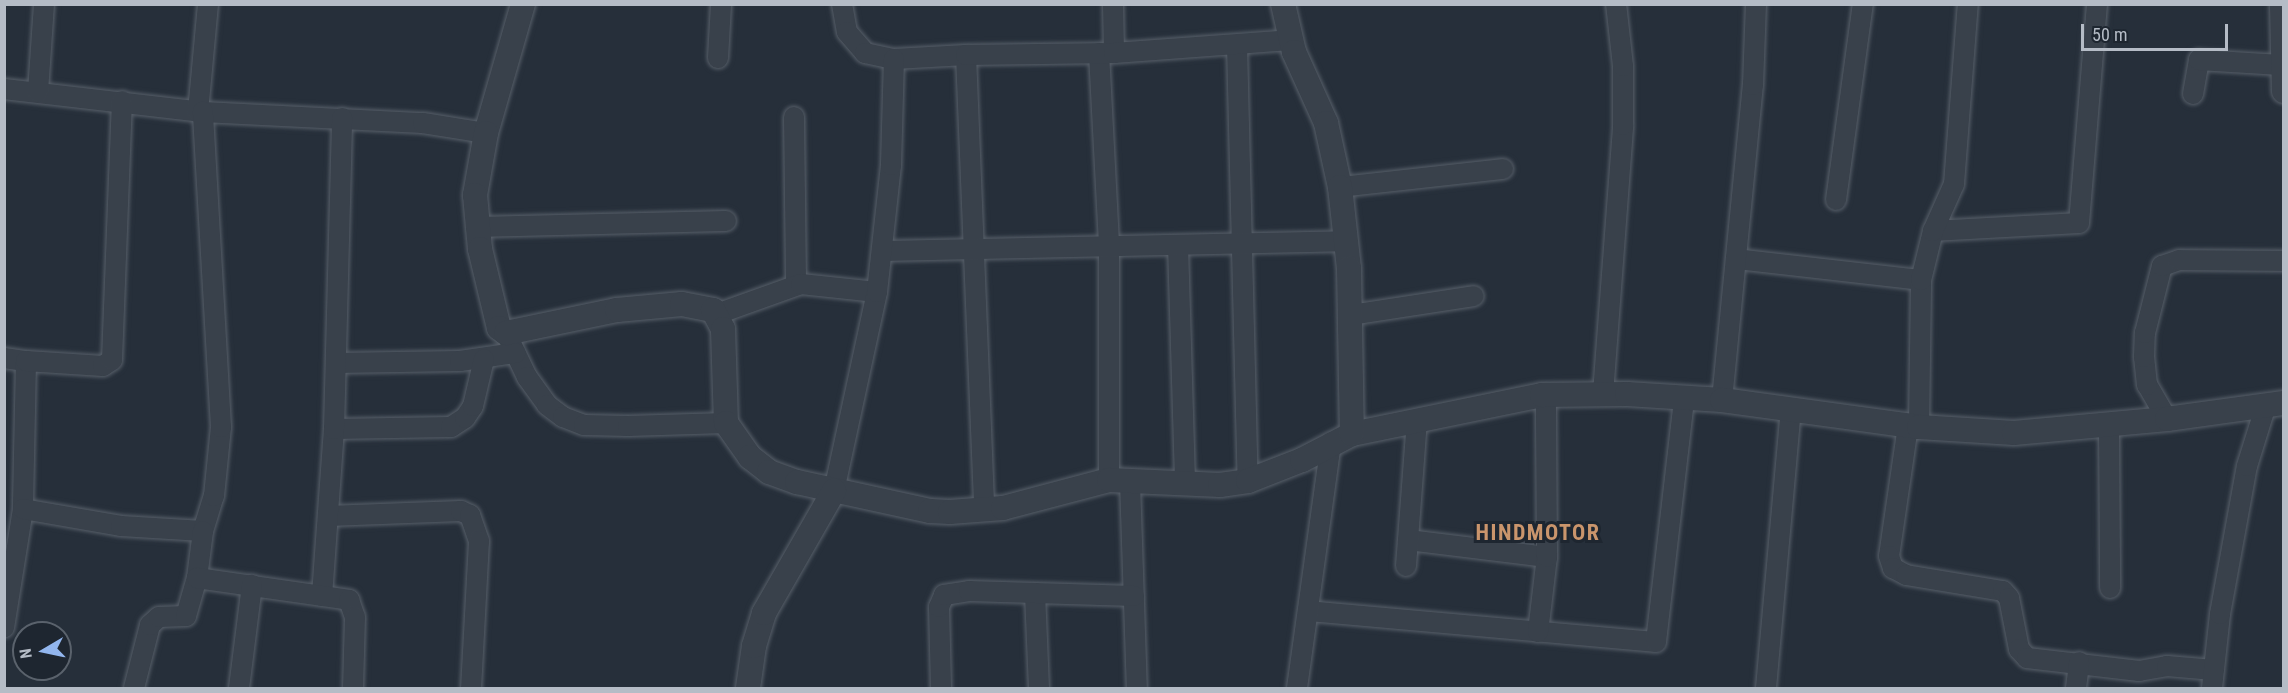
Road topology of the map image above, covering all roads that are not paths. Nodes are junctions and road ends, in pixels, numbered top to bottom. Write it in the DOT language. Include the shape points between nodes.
graph roads {
  1 [pos="44,4"];
  2 [pos="207,4"];
  3 [pos="523,4"];
  4 [pos="721,4"];
  5 [pos="842,4"];
  6 [pos="1113,4"];
  7 [pos="1283,4"];
  8 [pos="1616,4"];
  9 [pos="1756,4"];
  10 [pos="1863,4"];
  11 [pos="1968,4"];
  12 [pos="2097,4"];
  13 [pos="2282,4"];
  14 [pos="1290,40"];
  15 [pos="1236,45"];
  16 [pos="1106,53"];
  17 [pos="966,56"];
  18 [pos="718,58"];
  19 [pos="894,59"];
  20 [pos="2281,65"];
  21 [pos="4,89"];
  22 [pos="2283,91"];
  23 [pos="38,92"];
  24 [pos="2193,94"];
  25 [pos="122,101"];
  26 [pos="200,112"];
  27 [pos="794,117"];
  28 [pos="342,118"];
  29 [pos="486,133"];
  30 [pos="1503,169"];
  31 [pos="1341,187"];
  32 [pos="1836,200"];
  33 [pos="726,221"];
  34 [pos="477,227"];
  35 [pos="1933,231"];
  36 [pos="1346,241"];
  37 [pos="1243,244"];
  38 [pos="1178,245"];
  39 [pos="1109,246"];
  40 [pos="976,248"];
  41 [pos="882,251"];
  42 [pos="1736,259"];
  43 [pos="2283,261"];
  44 [pos="1921,280"];
  45 [pos="796,285"];
  46 [pos="877,292"];
  47 [pos="1474,296"];
  48 [pos="717,314"];
  49 [pos="1350,315"];
  50 [pos="510,343"];
  51 [pos="4,358"];
  52 [pos="484,359"];
  53 [pos="26,361"];
  54 [pos="336,363"];
  55 [pos="1603,394"];
  56 [pos="1546,395"];
  57 [pos="1684,399"];
  58 [pos="1722,400"];
  59 [pos="2278,400"];
  60 [pos="1791,410"];
  61 [pos="2167,419"];
  62 [pos="1418,420"];
  63 [pos="726,423"];
  64 [pos="2109,425"];
  65 [pos="1913,427"];
  66 [pos="334,429"];
  67 [pos="1341,438"];
  68 [pos="1119,481"];
  69 [pos="1248,481"];
  70 [pos="1185,484"];
  71 [pos="834,491"];
  72 [pos="22,509"];
  73 [pos="984,510"];
  74 [pos="328,516"];
  75 [pos="203,531"];
  76 [pos="1408,540"];
  77 [pos="1546,557"];
  78 [pos="1406,566"];
  79 [pos="197,578"];
  80 [pos="252,585"];
  81 [pos="2110,588"];
  82 [pos="1035,593"];
  83 [pos="322,596"];
  84 [pos="1134,596"];
  85 [pos="6,606"];
  86 [pos="1308,611"];
  87 [pos="4,627"];
  88 [pos="1538,632"];
  89 [pos="2079,662"];
  90 [pos="2213,679"];
  91 [pos="134,688"];
  92 [pos="239,688"];
  93 [pos="353,688"];
  94 [pos="471,688"];
  95 [pos="748,688"];
  96 [pos="941,688"];
  97 [pos="1039,688"];
  98 [pos="1137,688"];
  99 [pos="1297,688"];
  100 [pos="1766,688"];
  101 [pos="2076,688"];
  1 -- 23 [label="street"];
  2 -- 26 [label="street"];
  3 -- 29 [label="street"];
  4 -- 18 [label="street"];
  5 -- 19 [label="street" via="846,32 855,46 865,53"];
  6 -- 16 [label="street"];
  7 -- 14 [label="street"];
  8 -- 55 [label="street" via="1623,66 1623,125"];
  9 -- 42 [label="street" via="1753,85"];
  10 -- 32 [label="street"];
  11 -- 35 [label="street" via="1954,184"];
  12 -- 35 [label="street" via="2079,223"];
  13 -- 20 [label="street"];
  14 -- 15 [label="street"];
  14 -- 31 [label="street" via="1326,123"];
  15 -- 16 [label="street"];
  15 -- 37 [label="street"];
  16 -- 17 [label="street"];
  16 -- 39 [label="street"];
  17 -- 19 [label="street"];
  17 -- 40 [label="street"];
  19 -- 41 [label="street" via="891,165"];
  20 -- 22 [label="street"];
  20 -- 24 [label="street" via="2199,60"];
  21 -- 23 [label="street"];
  23 -- 25 [label="street"];
  25 -- 26 [label="street"];
  25 -- 53 [label="street" via="112,360 103,366"];
  26 -- 28 [label="street"];
  26 -- 75 [label="street" via="221,427 214,496"];
  27 -- 45 [label="street"];
  28 -- 29 [label="street"];
  28 -- 54 [label="street"];
  29 -- 34 [label="street" via="475,195"];
  30 -- 31 [label="street"];
  31 -- 36 [label="street"];
  33 -- 34 [label="street"];
  34 -- 50 [label="street" via="499,328"];
  35 -- 44 [label="street"];
  36 -- 37 [label="street"];
  36 -- 49 [label="street"];
  37 -- 38 [label="street"];
  37 -- 69 [label="street"];
  38 -- 39 [label="street"];
  38 -- 70 [label="street"];
  39 -- 40 [label="street"];
  39 -- 68 [label="street"];
  40 -- 41 [label="street"];
  40 -- 73 [label="street"];
  41 -- 46 [label="street"];
  42 -- 44 [label="street"];
  42 -- 58 [label="street"];
  43 -- 61 [label="street" via="2179,260 2162,266 2145,333 2144,357 2147,385"];
  44 -- 65 [label="street"];
  45 -- 46 [label="street"];
  45 -- 48 [label="street"];
  46 -- 71 [label="street"];
  47 -- 49 [label="street"];
  48 -- 50 [label="street" via="682,304 628,309"];
  48 -- 63 [label="street" via="723,329"];
  49 -- 67 [label="street"];
  50 -- 52 [label="street"];
  50 -- 63 [label="street" via="547,405 584,425"];
  51 -- 53 [label="street"];
  52 -- 54 [label="street"];
  52 -- 66 [label="street" via="473,406 465,418 451,427"];
  53 -- 72 [label="street"];
  54 -- 66 [label="street"];
  55 -- 56 [label="street"];
  55 -- 57 [label="street"];
  56 -- 62 [label="street"];
  56 -- 77 [label="street"];
  57 -- 58 [label="street"];
  57 -- 88 [label="street" via="1656,642"];
  58 -- 60 [label="street"];
  59 -- 61 [label="street"];
  59 -- 90 [label="street" via="2247,466 2220,614"];
  60 -- 65 [label="street"];
  60 -- 100 [label="street"];
  61 -- 64 [label="street"];
  62 -- 67 [label="street"];
  62 -- 76 [label="street"];
  63 -- 71 [label="street" via="750,458 769,472"];
  64 -- 65 [label="street" via="2014,433"];
  64 -- 81 [label="street"];
  65 -- 89 [label="street" via="1889,556 1893,568 1906,575 2003,591 2009,598 2022,654 2036,660"];
  66 -- 74 [label="street"];
  67 -- 69 [label="street" via="1302,460"];
  67 -- 86 [label="street"];
  68 -- 70 [label="street"];
  68 -- 73 [label="street"];
  68 -- 84 [label="street"];
  69 -- 70 [label="street"];
  71 -- 73 [label="street" via="930,511"];
  71 -- 95 [label="street" via="764,613"];
  72 -- 75 [label="street" via="121,526"];
  72 -- 85 [label="street"];
  74 -- 83 [label="street"];
  74 -- 94 [label="street" via="461,511 470,516 478,541"];
  75 -- 79 [label="street"];
  76 -- 77 [label="street"];
  76 -- 78 [label="street"];
  77 -- 88 [label="street"];
  79 -- 80 [label="street"];
  79 -- 91 [label="street" via="186,616 159,617 150,625"];
  80 -- 83 [label="street"];
  80 -- 92 [label="street"];
  82 -- 84 [label="street"];
  82 -- 96 [label="street" via="969,591 944,595 939,617"];
  82 -- 97 [label="street"];
  83 -- 93 [label="street" via="349,600 355,609"];
  84 -- 98 [label="street"];
  85 -- 87 [label="street"];
  86 -- 88 [label="street"];
  86 -- 99 [label="street"];
  89 -- 90 [label="street" via="2139,671 2167,666"];
  89 -- 101 [label="street"];
}
